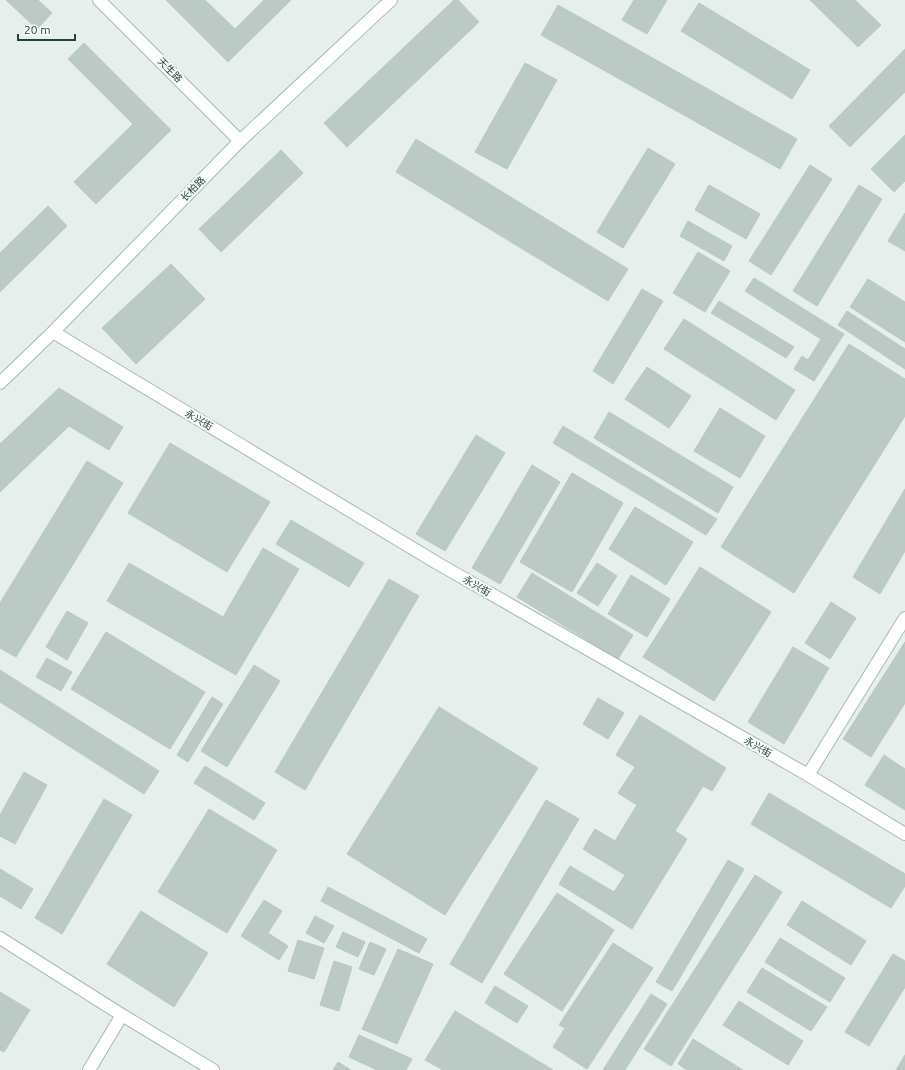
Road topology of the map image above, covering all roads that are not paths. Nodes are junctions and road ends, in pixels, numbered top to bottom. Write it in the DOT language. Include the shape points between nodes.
graph roads {
  1 [pos="99,0"];
  2 [pos="391,0"];
  3 [pos="240,141"];
  4 [pos="53,332"];
  5 [pos="0,383"];
  6 [pos="905,618"];
  7 [pos="808,775"];
  8 [pos="905,834"];
  9 [pos="0,938"];
  10 [pos="122,1015"];
  11 [pos="89,1070"];
  12 [pos="213,1070"];
  1 -- 3 [label="street, 天生路"];
  2 -- 3 [label="street, 长柏路"];
  3 -- 4 [label="street, 长柏路"];
  4 -- 5 [label="street, 长柏路"];
  4 -- 7 [label="street, 永兴街" via="437,563"];
  6 -- 7 [label="street"];
  7 -- 8 [label="street, 永兴街"];
  9 -- 10 [label="street"];
  10 -- 11 [label="street"];
  10 -- 12 [label="street"];
}
